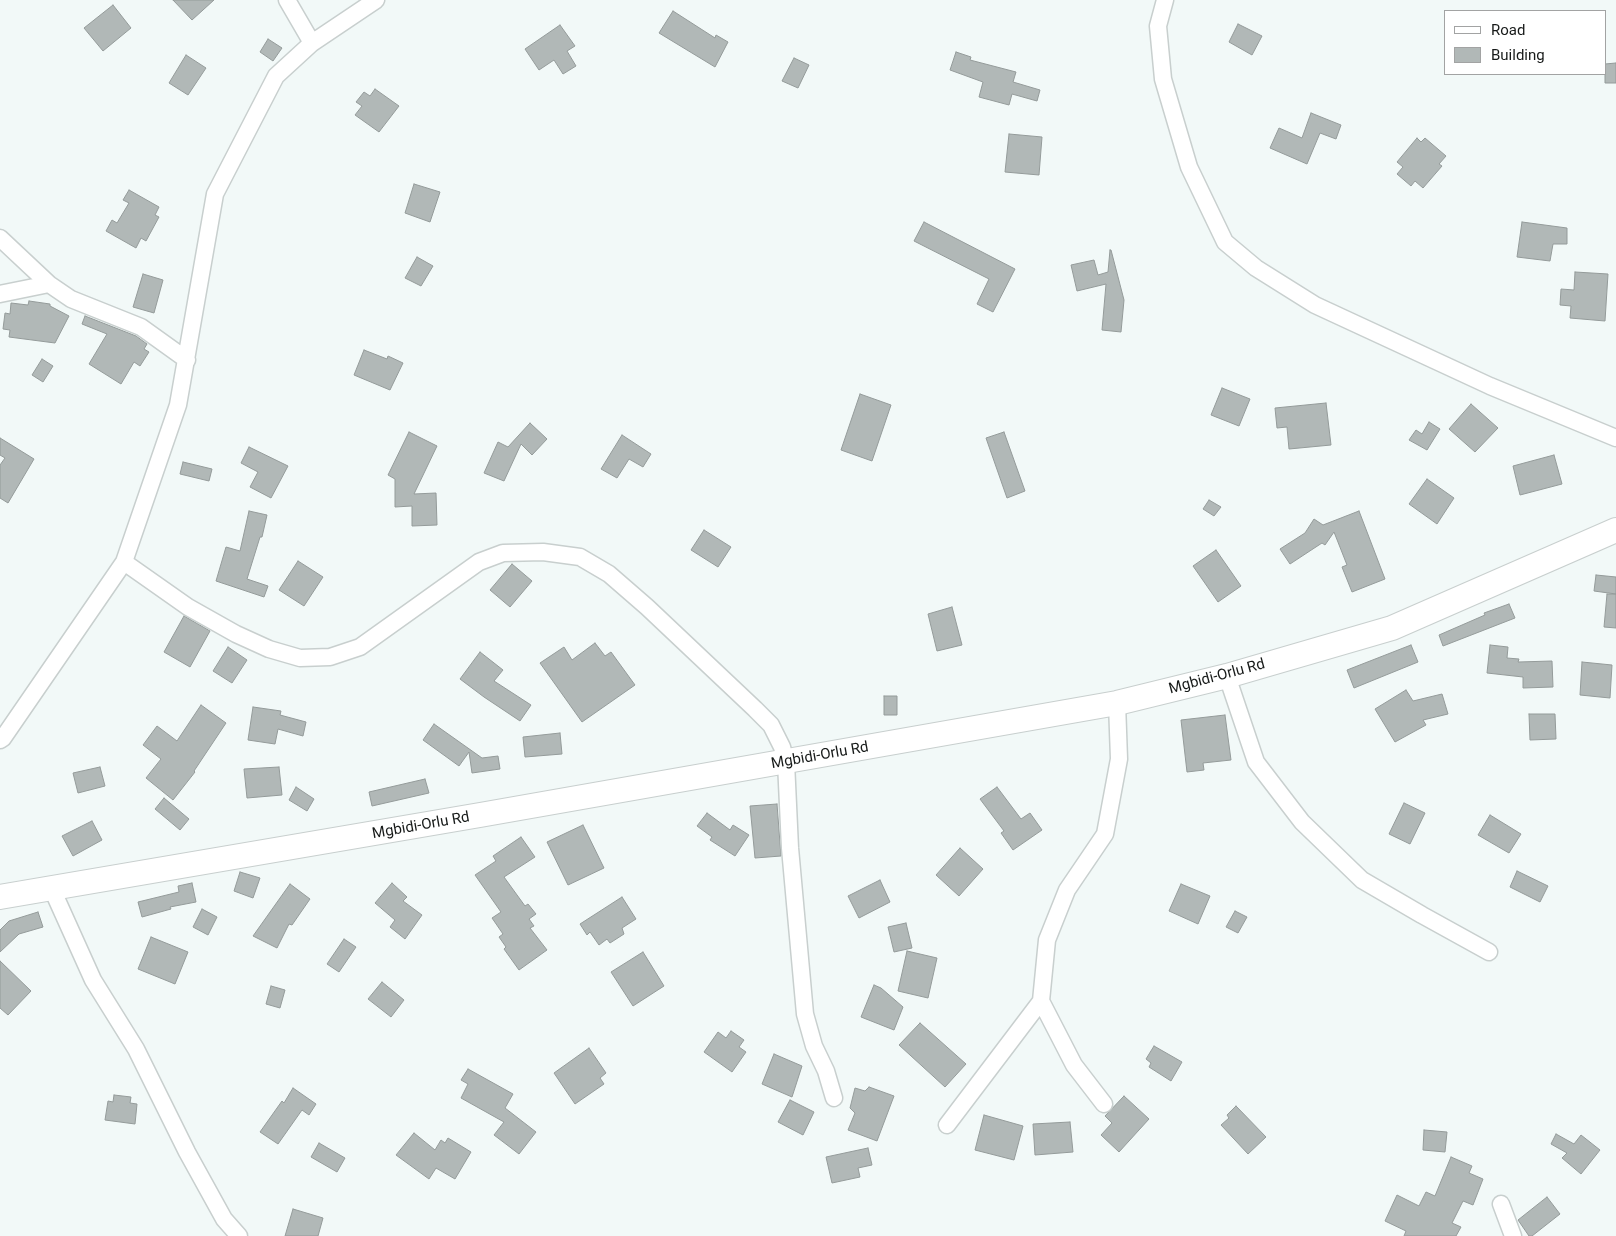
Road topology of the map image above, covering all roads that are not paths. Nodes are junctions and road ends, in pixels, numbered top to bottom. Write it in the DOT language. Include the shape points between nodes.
graph roads {
  1 [pos="287,0"];
  2 [pos="376,0"];
  3 [pos="1165,0"];
  4 [pos="312,43"];
  5 [pos="0,238"];
  6 [pos="49,284"];
  7 [pos="0,294"];
  8 [pos="187,360"];
  9 [pos="1616,438"];
  10 [pos="1616,530"];
  11 [pos="124,562"];
  12 [pos="1226,676"];
  13 [pos="1117,703"];
  14 [pos="0,740"];
  15 [pos="786,762"];
  16 [pos="52,889"];
  17 [pos="0,897"];
  18 [pos="1489,952"];
  19 [pos="1041,1001"];
  20 [pos="834,1098"];
  21 [pos="1104,1104"];
  22 [pos="947,1125"];
  23 [pos="1501,1204"];
  24 [pos="239,1236"];
  25 [pos="1513,1236"];
  1 -- 4 [label="street"];
  2 -- 4 [label="street"];
  3 -- 9 [label="street" via="1158,26 1163,79 1189,167 1225,242 1256,268 1315,305 1490,386"];
  4 -- 8 [label="street" via="276,76 215,194"];
  5 -- 6 [label="street"];
  6 -- 7 [label="street"];
  6 -- 8 [label="street" via="71,299 141,327"];
  8 -- 11 [label="street" via="178,406"];
  10 -- 12 [label="main road, Mgbidi-Orlu Rd" via="1392,628"];
  11 -- 14 [label="street"];
  11 -- 15 [label="street" via="188,607 236,634 300,658 330,657 360,647 479,562 503,553 543,552 580,557 628,590 756,709 771,726"];
  12 -- 13 [label="main road, Mgbidi-Orlu Rd"];
  12 -- 18 [label="street" via="1256,762 1302,822 1362,880"];
  13 -- 15 [label="main road, Mgbidi-Orlu Rd"];
  13 -- 19 [label="street" via="1119,759 1105,834 1067,890 1047,940"];
  15 -- 16 [label="main road, Mgbidi-Orlu Rd"];
  15 -- 20 [label="street" via="805,1014"];
  16 -- 17 [label="main road, Mgbidi-Orlu Rd"];
  16 -- 24 [label="street" via="93,980 136,1049 224,1219"];
  19 -- 21 [label="street" via="1074,1065"];
  19 -- 22 [label="street"];
  23 -- 25 [label="street"];
}
